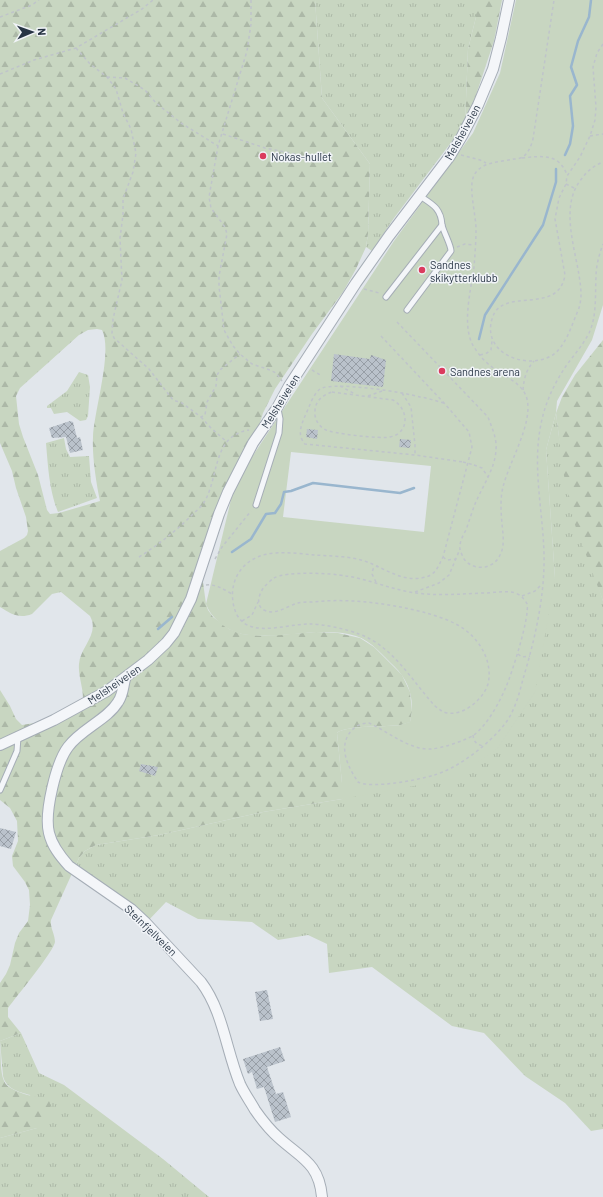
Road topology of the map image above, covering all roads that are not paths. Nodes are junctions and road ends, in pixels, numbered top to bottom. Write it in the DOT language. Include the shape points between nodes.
graph roads {
  1 [pos="509,0"];
  2 [pos="420,196"];
  3 [pos="442,225"];
  4 [pos="386,297"];
  5 [pos="407,310"];
  6 [pos="277,408"];
  7 [pos="256,505"];
  8 [pos="125,679"];
  9 [pos="18,736"];
  10 [pos="0,744"];
  11 [pos="0,790"];
  12 [pos="322,1197"];
  1 -- 2 [label="street, Melsheiveien" via="493,69 478,105 452,152"];
  2 -- 3 [label="lane" via="438,210"];
  2 -- 6 [label="street, Melsheiveien" via="356,282"];
  3 -- 4 [label="lane"];
  3 -- 5 [label="lane" via="451,251"];
  6 -- 7 [label="lane" via="280,419 279,433"];
  6 -- 8 [label="street, Melsheiveien" via="245,458 228,492 196,587 182,620 166,644"];
  8 -- 9 [label="street, Melsheiveien" via="54,720"];
  8 -- 12 [label="street, Steinfjellveien" via="118,703 75,738 60,760 49,811 52,842 61,858 70,866 131,909 146,923 209,992 245,1094 277,1136 311,1166 317,1175"];
  9 -- 10 [label="street, Melsheiveien"];
  9 -- 11 [label="lane" via="17,751"];
}
